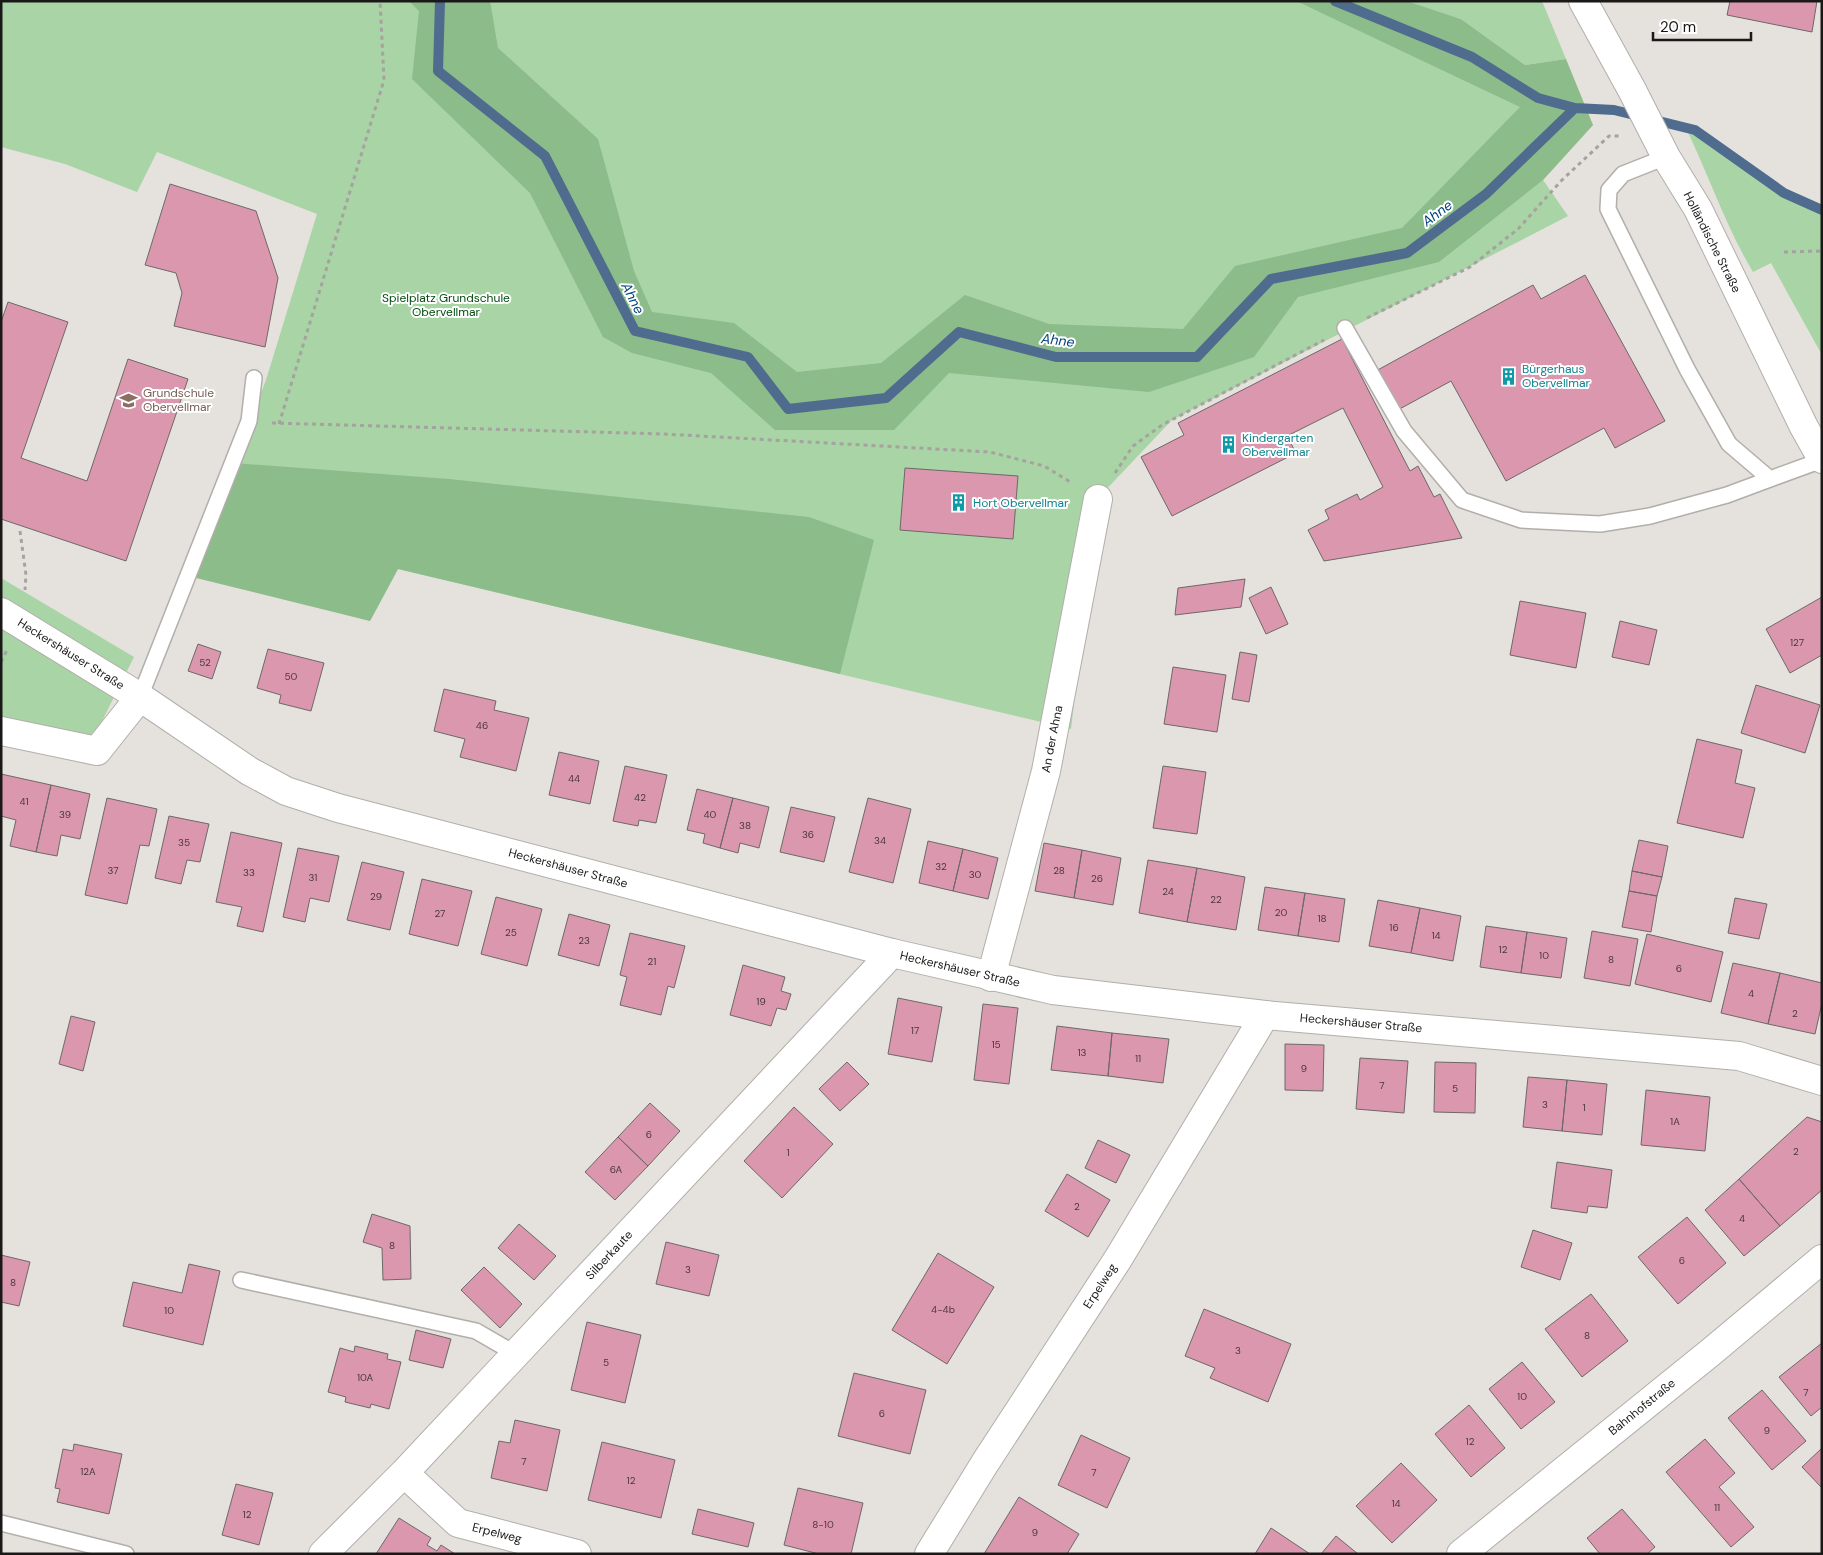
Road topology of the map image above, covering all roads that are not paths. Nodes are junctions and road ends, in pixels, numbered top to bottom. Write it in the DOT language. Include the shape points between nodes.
graph roads {
  1 [pos="1583,1"];
  2 [pos="1661,147"];
  3 [pos="1345,328"];
  4 [pos="254,378"];
  5 [pos="1822,459"];
  6 [pos="1770,479"];
  7 [pos="1098,498"];
  8 [pos="1,612"];
  9 [pos="140,697"];
  10 [pos="1,731"];
  11 [pos="892,953"];
  12 [pos="991,977"];
  13 [pos="1265,1015"];
  14 [pos="1822,1081"];
  15 [pos="1822,1259"];
  16 [pos="241,1280"];
  17 [pos="516,1354"];
  18 [pos="404,1473"];
  19 [pos="1,1524"];
  20 [pos="126,1554"];
  21 [pos="323,1554"];
  22 [pos="577,1554"];
  23 [pos="929,1554"];
  24 [pos="1462,1554"];
  1 -- 2 [label="street, Holländische Straße"];
  2 -- 5 [label="street, Holländische Straße" via="1698,208"];
  2 -- 6 [label="lane" via="1623,174 1609,190 1608,208 1687,369 1729,444"];
  3 -- 6 [label="lane" via="1404,431 1462,500 1521,520 1600,524 1650,516 1727,495"];
  4 -- 9 [label="lane" via="249,421"];
  5 -- 6 [label="lane"];
  7 -- 12 [label="street, An der Ahna" via="1046,770"];
  8 -- 9 [label="street, Heckershäuser Straße"];
  9 -- 10 [label="street" via="98,752"];
  9 -- 11 [label="street, Heckershäuser Straße" via="286,791 338,808"];
  11 -- 12 [label="street, Heckershäuser Straße"];
  11 -- 17 [label="street, Silberkaute"];
  12 -- 13 [label="street, Heckershäuser Straße" via="1054,990"];
  13 -- 14 [label="street, Heckershäuser Straße" via="1739,1056"];
  13 -- 23 [label="street, Erpelweg" via="1118,1258"];
  15 -- 24 [label="street, Bahnhofstraße"];
  16 -- 17 [label="lane" via="476,1331"];
  17 -- 18 [label="street, Silberkaute"];
  18 -- 21 [label="street, Silberkaute"];
  18 -- 22 [label="street, Erpelweg" via="458,1523"];
  19 -- 20 [label="lane"];
}
